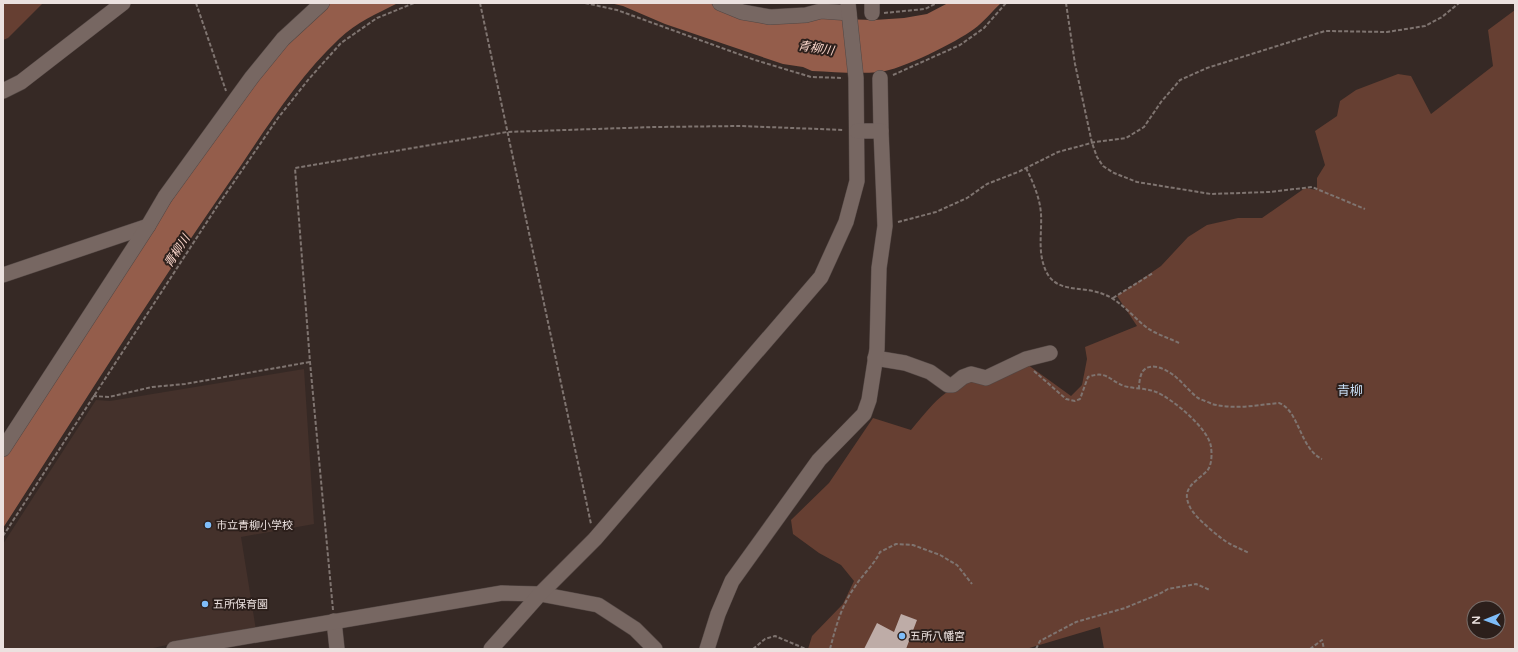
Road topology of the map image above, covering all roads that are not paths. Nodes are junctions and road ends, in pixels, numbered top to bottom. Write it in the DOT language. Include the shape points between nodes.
graph roads {
  1 [pos="123,3"];
  2 [pos="322,3"];
  3 [pos="720,3"];
  4 [pos="849,13"];
  5 [pos="880,78"];
  6 [pos="3,91"];
  7 [pos="858,131"];
  8 [pos="881,131"];
  9 [pos="148,226"];
  10 [pos="3,275"];
  11 [pos="1050,353"];
  12 [pos="876,358"];
  13 [pos="3,449"];
  14 [pos="540,594"];
  15 [pos="334,621"];
  16 [pos="174,649"];
  17 [pos="337,649"];
  18 [pos="491,649"];
  19 [pos="655,649"];
  20 [pos="707,649"];
  1 -- 6 [label="street" via="21,82"];
  2 -- 9 [label="street" via="283,39 252,77 165,197"];
  3 -- 4 [label="street" via="742,12 770,17 806,15 821,11"];
  4 -- 7 [label="street" via="856,73"];
  5 -- 8 [label="street"];
  7 -- 8 [label="street"];
  7 -- 14 [label="street" via="857,181 846,222 821,277 595,539"];
  8 -- 12 [label="street" via="885,226 879,268"];
  9 -- 10 [label="street"];
  9 -- 13 [label="street"];
  11 -- 12 [label="street" via="1023,361 986,378 971,374 953,385 948,385 930,372 905,363"];
  12 -- 20 [label="street" via="870,400 864,414 819,460 732,581"];
  14 -- 15 [label="street" via="502,594"];
  14 -- 18 [label="street"];
  14 -- 19 [label="street" via="598,605 635,629"];
  15 -- 16 [label="street"];
  15 -- 17 [label="street"];
}
